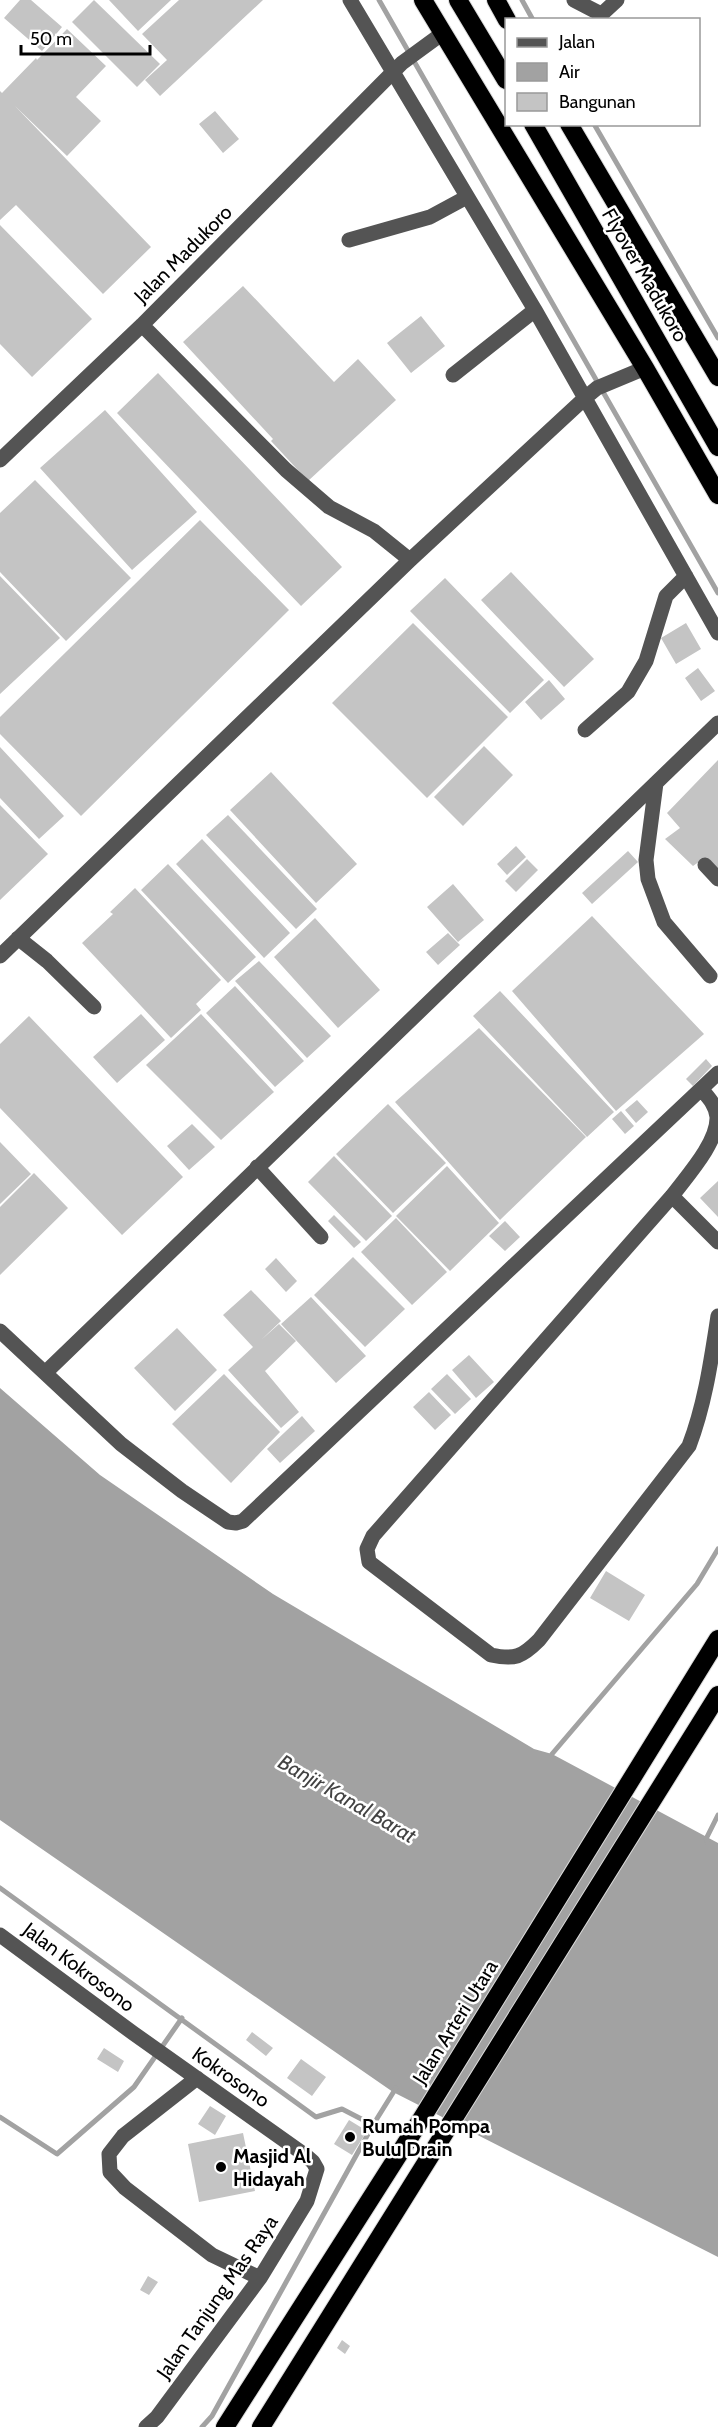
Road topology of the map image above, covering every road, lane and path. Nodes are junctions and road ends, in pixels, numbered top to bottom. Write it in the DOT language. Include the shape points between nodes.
graph roads {
  1 [pos="350,0"];
  2 [pos="423,0"];
  3 [pos="458,0"];
  4 [pos="469,0"];
  5 [pos="496,0"];
  6 [pos="574,0"];
  7 [pos="617,0"];
  8 [pos="506,18"];
  9 [pos="444,33"];
  10 [pos="505,59"];
  11 [pos="398,68"];
  12 [pos="505,77"];
  13 [pos="534,126"];
  14 [pos="545,126"];
  15 [pos="570,126"];
  16 [pos="467,197"];
  17 [pos="350,240"];
  18 [pos="535,310"];
  19 [pos="142,325"];
  20 [pos="639,370"];
  21 [pos="453,375"];
  22 [pos="718,377"];
  23 [pos="585,398"];
  24 [pos="718,427"];
  25 [pos="718,447"];
  26 [pos="0,460"];
  27 [pos="718,495"];
  28 [pos="410,561"];
  29 [pos="686,576"];
  30 [pos="718,633"];
  31 [pos="718,723"];
  32 [pos="585,730"];
  33 [pos="656,783"];
  34 [pos="705,865"];
  35 [pos="718,879"];
  36 [pos="18,938"];
  37 [pos="0,956"];
  38 [pos="710,976"];
  39 [pos="94,1007"];
  40 [pos="718,1073"];
  41 [pos="701,1089"];
  42 [pos="257,1167"];
  43 [pos="672,1196"];
  44 [pos="321,1237"];
  45 [pos="718,1242"];
  46 [pos="718,1316"];
  47 [pos="0,1331"];
  48 [pos="45,1374"];
  49 [pos="718,1639"];
  50 [pos="718,1695"];
  51 [pos="0,1935"];
  52 [pos="133,2033"];
  53 [pos="197,2078"];
  54 [pos="305,2155"];
  55 [pos="260,2278"];
  56 [pos="146,2427"];
  57 [pos="225,2427"];
  58 [pos="261,2427"];
  1 -- 11 [label="street"];
  2 -- 9 [label="highway"];
  3 -- 12 [label="highway"];
  4 -- 10 [label="highway"];
  5 -- 8 [label="highway"];
  6 -- 7 [label="street" via="599,13"];
  9 -- 11 [label="street, Jalan Madukoro"];
  9 -- 20 [label="highway"];
  11 -- 16 [label="street"];
  11 -- 19 [label="street, Jalan Madukoro"];
  13 -- 25 [label="highway, Flyover Madukoro"];
  14 -- 24 [label="highway, Flyover Madukoro"];
  15 -- 22 [label="highway"];
  16 -- 17 [label="street" via="430,217"];
  16 -- 18 [label="street"];
  18 -- 21 [label="street"];
  18 -- 23 [label="street"];
  19 -- 26 [label="street, Jalan Madukoro"];
  19 -- 28 [label="street" via="286,470 329,507 374,531"];
  20 -- 23 [label="street" via="597,388"];
  20 -- 27 [label="highway"];
  23 -- 28 [label="street"];
  23 -- 29 [label="street"];
  28 -- 36 [label="street"];
  29 -- 30 [label="street"];
  29 -- 32 [label="street" via="666,596 646,661 628,692"];
  31 -- 33 [label="street"];
  33 -- 38 [label="street" via="646,860 648,879 664,922"];
  33 -- 42 [label="street"];
  34 -- 35 [label="street"];
  36 -- 37 [label="street"];
  36 -- 39 [label="street"];
  40 -- 41 [label="street"];
  41 -- 43 [label="street" via="717,1116 716,1133"];
  41 -- 48 [label="street" via="243,1521 228,1522 182,1491 121,1444"];
  42 -- 44 [label="street"];
  42 -- 48 [label="street"];
  43 -- 45 [label="street"];
  43 -- 46 [label="street" via="373,1536 367,1549 369,1562 491,1655 509,1659 526,1653 689,1446 709,1376"];
  47 -- 48 [label="street"];
  49 -- 57 [label="highway, Jalan Arteri Utara" via="422,2118"];
  50 -- 58 [label="highway"];
  51 -- 52 [label="street, Jalan Kokrosono"];
  52 -- 53 [label="street, Kokrosono"];
  53 -- 54 [label="street, Kokrosono"];
  53 -- 55 [label="street" via="123,2136 109,2154 110,2172 212,2255"];
  54 -- 55 [label="street, Jalan Tanjung Mas Raya" via="317,2169 307,2200"];
  55 -- 56 [label="street, Jalan Tanjung Mas Raya"];
}
